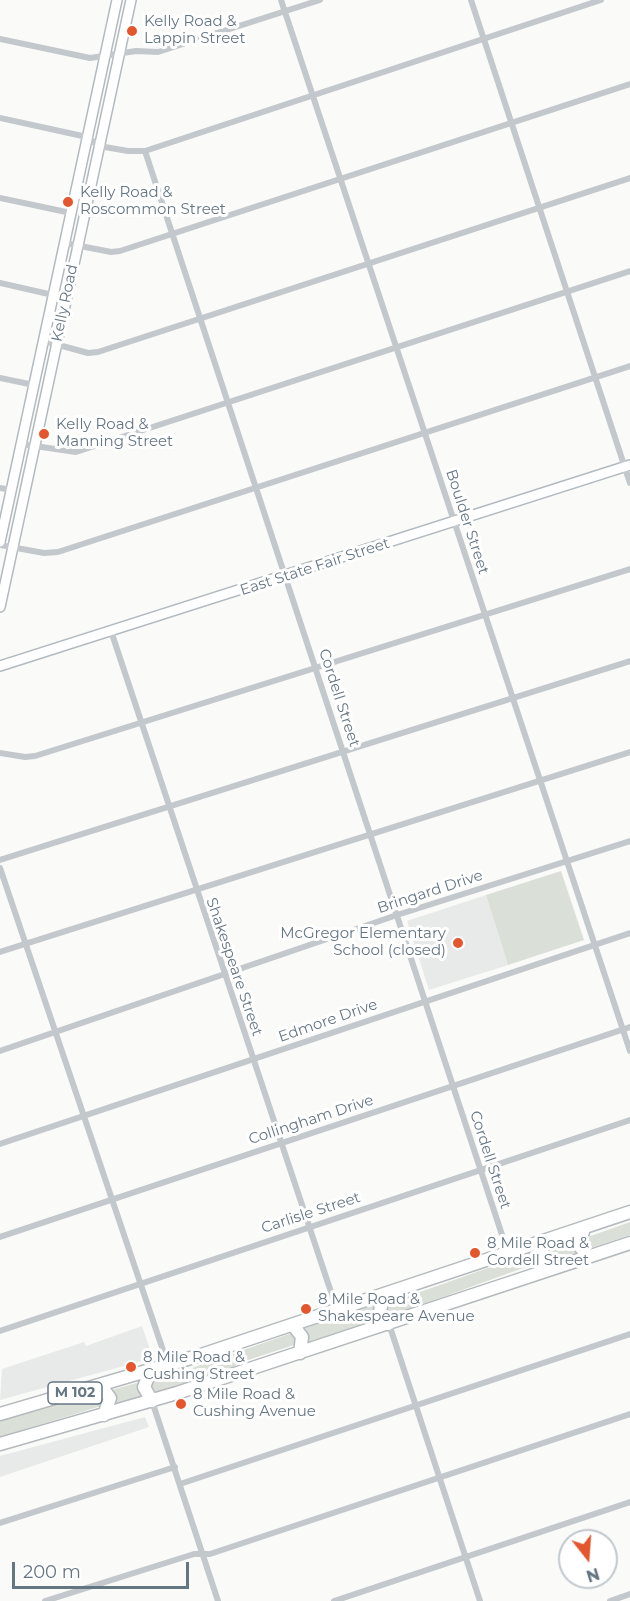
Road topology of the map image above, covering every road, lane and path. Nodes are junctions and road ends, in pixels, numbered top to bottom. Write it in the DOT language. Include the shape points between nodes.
graph roads {
  1 [pos="117,0"];
  2 [pos="130,0"];
  3 [pos="282,0"];
  4 [pos="320,0"];
  5 [pos="471,0"];
  6 [pos="601,0"];
  7 [pos="285,11"];
  8 [pos="0,39"];
  9 [pos="484,39"];
  10 [pos="119,54"];
  11 [pos="106,56"];
  12 [pos="630,84"];
  13 [pos="313,96"];
  14 [pos="0,118"];
  15 [pos="512,124"];
  16 [pos="87,137"];
  17 [pos="99,146"];
  18 [pos="145,151"];
  19 [pos="630,178"];
  20 [pos="341,180"];
  21 [pos="0,198"];
  22 [pos="540,208"];
  23 [pos="71,213"];
  24 [pos="174,235"];
  25 [pos="65,243"];
  26 [pos="78,246"];
  27 [pos="368,264"];
  28 [pos="630,271"];
  29 [pos="0,283"];
  30 [pos="568,292"];
  31 [pos="53,295"];
  32 [pos="200,319"];
  33 [pos="44,341"];
  34 [pos="56,346"];
  35 [pos="396,348"];
  36 [pos="630,366"];
  37 [pos="596,377"];
  38 [pos="0,378"];
  39 [pos="34,385"];
  40 [pos="228,404"];
  41 [pos="424,433"];
  42 [pos="21,444"];
  43 [pos="34,447"];
  44 [pos="627,466"];
  45 [pos="630,483"];
  46 [pos="0,488"];
  47 [pos="256,488"];
  48 [pos="11,490"];
  49 [pos="454,523"];
  50 [pos="0,543"];
  51 [pos="13,548"];
  52 [pos="630,569"];
  53 [pos="285,576"];
  54 [pos="0,607"];
  55 [pos="485,615"];
  56 [pos="111,631"];
  57 [pos="630,661"];
  58 [pos="0,666"];
  59 [pos="316,668"];
  60 [pos="512,698"];
  61 [pos="140,723"];
  62 [pos="344,751"];
  63 [pos="630,752"];
  64 [pos="0,753"];
  65 [pos="540,781"];
  66 [pos="168,806"];
  67 [pos="370,834"];
  68 [pos="630,841"];
  69 [pos="0,860"];
  70 [pos="567,862"];
  71 [pos="0,868"];
  72 [pos="196,890"];
  73 [pos="396,915"];
  74 [pos="630,933"];
  75 [pos="25,944"];
  76 [pos="596,945"];
  77 [pos="0,952"];
  78 [pos="224,975"];
  79 [pos="424,1002"];
  80 [pos="630,1027"];
  81 [pos="623,1029"];
  82 [pos="55,1032"];
  83 [pos="0,1051"];
  84 [pos="630,1051"];
  85 [pos="252,1059"];
  86 [pos="453,1086"];
  87 [pos="83,1116"];
  88 [pos="630,1120"];
  89 [pos="281,1142"];
  90 [pos="0,1144"];
  91 [pos="480,1170"];
  92 [pos="112,1200"];
  93 [pos="630,1212"];
  94 [pos="309,1226"];
  95 [pos="584,1228"];
  96 [pos="0,1237"];
  97 [pos="630,1243"];
  98 [pos="536,1244"];
  99 [pos="508,1253"];
  100 [pos="588,1257"];
  101 [pos="542,1272"];
  102 [pos="140,1284"];
  103 [pos="384,1294"];
  104 [pos="338,1310"];
  105 [pos="388,1324"];
  106 [pos="293,1325"];
  107 [pos="0,1331"];
  108 [pos="630,1334"];
  109 [pos="300,1353"];
  110 [pos="168,1366"];
  111 [pos="150,1372"];
  112 [pos="101,1386"];
  113 [pos="152,1401"];
  114 [pos="416,1405"];
  115 [pos="0,1414"];
  116 [pos="630,1414"];
  117 [pos="104,1415"];
  118 [pos="0,1444"];
  119 [pos="175,1467"];
  120 [pos="439,1477"];
  121 [pos="180,1484"];
  122 [pos="630,1502"];
  123 [pos="0,1523"];
  124 [pos="202,1553"];
  125 [pos="466,1557"];
  126 [pos="630,1594"];
  127 [pos="45,1601"];
  128 [pos="218,1601"];
  129 [pos="334,1601"];
  130 [pos="480,1601"];
  131 [pos="610,1601"];
  1 -- 11 [label="street, Kelly Road"];
  2 -- 10 [label="street, Kelly Road"];
  3 -- 7 [label="street, Boulder Street"];
  4 -- 7 [label="street"];
  5 -- 9 [label="street"];
  6 -- 9 [label="street"];
  7 -- 10 [label="street" via="158,52"];
  7 -- 13 [label="street, Boulder Street"];
  8 -- 11 [label="street" via="90,58"];
  9 -- 13 [label="street"];
  9 -- 15 [label="street"];
  10 -- 11 [label="street"];
  10 -- 17 [label="street, Kelly Road"];
  11 -- 16 [label="street, Kelly Road"];
  12 -- 15 [label="street"];
  13 -- 18 [label="street"];
  13 -- 20 [label="street, Boulder Street"];
  14 -- 16 [label="street"];
  15 -- 20 [label="street"];
  15 -- 22 [label="street"];
  16 -- 17 [label="street"];
  16 -- 23 [label="street, Kelly Road"];
  17 -- 18 [label="street"];
  17 -- 26 [label="street, Kelly Road"];
  18 -- 24 [label="street, Cordell Street"];
  19 -- 22 [label="street"];
  20 -- 24 [label="street"];
  20 -- 27 [label="street, Boulder Street"];
  21 -- 23 [label="street"];
  22 -- 27 [label="street"];
  22 -- 30 [label="street"];
  23 -- 25 [label="street, Kelly Road"];
  24 -- 26 [label="street" via="116,252"];
  24 -- 32 [label="street, Cordell Street"];
  25 -- 26 [label="street"];
  25 -- 31 [label="street, Kelly Road"];
  26 -- 34 [label="street, Kelly Road"];
  27 -- 32 [label="street"];
  27 -- 35 [label="street, Boulder Street"];
  28 -- 30 [label="street"];
  29 -- 31 [label="street"];
  30 -- 35 [label="street"];
  30 -- 37 [label="street"];
  31 -- 33 [label="street, Kelly Road"];
  32 -- 34 [label="street" via="98,352"];
  32 -- 40 [label="street, Cordell Street"];
  33 -- 34 [label="street"];
  33 -- 39 [label="street, Kelly Road"];
  34 -- 43 [label="street, Kelly Road"];
  35 -- 40 [label="street"];
  35 -- 41 [label="street, Boulder Street"];
  36 -- 37 [label="street"];
  37 -- 41 [label="street"];
  37 -- 44 [label="street"];
  38 -- 39 [label="street"];
  39 -- 42 [label="street, Kelly Road"];
  40 -- 43 [label="street" via="76,452"];
  40 -- 47 [label="street, Cordell Street"];
  41 -- 47 [label="street"];
  41 -- 49 [label="street, Boulder Street"];
  42 -- 43 [label="street"];
  42 -- 48 [label="street, Kelly Road"];
  43 -- 51 [label="street, Kelly Road"];
  44 -- 45 [label="street"];
  44 -- 49 [label="street, East State Fair Street"];
  46 -- 48 [label="street"];
  47 -- 51 [label="street" via="55,553"];
  47 -- 53 [label="street, Cordell Street"];
  48 -- 50 [label="street, Kelly Road"];
  49 -- 53 [label="street, East State Fair Street"];
  49 -- 55 [label="street, Boulder Street"];
  50 -- 51 [label="street"];
  51 -- 54 [label="street, Kelly Road"];
  52 -- 55 [label="street"];
  53 -- 56 [label="street, East State Fair Street"];
  53 -- 59 [label="street, Cordell Street"];
  55 -- 59 [label="street"];
  55 -- 60 [label="street, Boulder Street"];
  56 -- 58 [label="street, East State Fair Street"];
  56 -- 61 [label="street, Shakespeare Street"];
  57 -- 60 [label="street"];
  59 -- 61 [label="street"];
  59 -- 62 [label="street, Cordell Street"];
  60 -- 62 [label="street"];
  60 -- 65 [label="street, Boulder Street"];
  61 -- 64 [label="street" via="31,757"];
  61 -- 66 [label="street, Shakespeare Street"];
  62 -- 66 [label="street"];
  62 -- 67 [label="street, Cordell Street"];
  63 -- 65 [label="street"];
  65 -- 67 [label="street"];
  65 -- 70 [label="street, Boulder Street"];
  66 -- 69 [label="street"];
  66 -- 72 [label="street, Shakespeare Street"];
  67 -- 72 [label="street"];
  67 -- 73 [label="street, Cordell Street"];
  68 -- 70 [label="street, Bringard Drive"];
  70 -- 73 [label="street, Bringard Drive"];
  70 -- 76 [label="street, Boulder Street"];
  71 -- 75 [label="street"];
  72 -- 75 [label="street"];
  72 -- 78 [label="street, Shakespeare Street"];
  73 -- 78 [label="street, Bringard Drive"];
  73 -- 79 [label="street, Cordell Street"];
  74 -- 76 [label="street, Edmore Drive"];
  75 -- 77 [label="street"];
  75 -- 82 [label="street"];
  76 -- 79 [label="street, Edmore Drive"];
  76 -- 81 [label="street, Boulder Street"];
  78 -- 82 [label="street, Bringard Drive"];
  78 -- 85 [label="street, Shakespeare Street"];
  79 -- 85 [label="street, Edmore Drive"];
  79 -- 86 [label="street, Cordell Street"];
  80 -- 81 [label="street, Collingham Drive"];
  81 -- 84 [label="street, Boulder Street"];
  81 -- 86 [label="street, Collingham Drive"];
  82 -- 83 [label="street, Bringard Drive"];
  82 -- 87 [label="street"];
  85 -- 87 [label="street, Edmore Drive"];
  85 -- 89 [label="street, Shakespeare Street"];
  86 -- 89 [label="street, Collingham Drive"];
  86 -- 91 [label="street, Cordell Street"];
  87 -- 90 [label="street, Edmore Drive"];
  87 -- 92 [label="street"];
  88 -- 91 [label="street, Carlisle Street"];
  89 -- 92 [label="street, Collingham Drive"];
  89 -- 94 [label="street, Shakespeare Street"];
  91 -- 94 [label="street, Carlisle Street"];
  91 -- 99 [label="street, Cordell Street"];
  92 -- 96 [label="street, Collingham Drive"];
  92 -- 102 [label="street"];
  93 -- 95 [label="highway, M 102"];
  94 -- 102 [label="street, Carlisle Street"];
  94 -- 104 [label="street, Shakespeare Street"];
  95 -- 98 [label="highway, M 102"];
  95 -- 100 [label="highway" via="579,1245"];
  97 -- 100 [label="highway, M 102"];
  98 -- 99 [label="highway, M 102"];
  98 -- 101 [label="highway" via="545,1256"];
  99 -- 103 [label="highway, M 102"];
  100 -- 101 [label="highway, M 102"];
  101 -- 105 [label="highway, M 102"];
  102 -- 107 [label="street, Carlisle Street"];
  102 -- 110 [label="street"];
  103 -- 104 [label="highway, M 102"];
  103 -- 105 [label="highway" via="380,1311"];
  104 -- 106 [label="highway, M 102"];
  105 -- 109 [label="highway, M 102"];
  105 -- 114 [label="street"];
  106 -- 109 [label="highway" via="302,1337"];
  106 -- 110 [label="highway, M 102"];
  108 -- 114 [label="street"];
  109 -- 113 [label="highway, M 102"];
  110 -- 111 [label="highway, M 102"];
  111 -- 112 [label="highway, M 102"];
  111 -- 113 [label="highway" via="144,1387"];
  112 -- 115 [label="highway, M 102"];
  112 -- 117 [label="highway" via="110,1398"];
  113 -- 117 [label="highway, M 102"];
  113 -- 119 [label="street"];
  114 -- 120 [label="street"];
  114 -- 121 [label="street"];
  116 -- 120 [label="street"];
  117 -- 118 [label="highway, M 102"];
  119 -- 121 [label="street"];
  119 -- 123 [label="street"];
  120 -- 124 [label="street" via="210,1554"];
  120 -- 125 [label="street"];
  121 -- 124 [label="street"];
  122 -- 125 [label="street"];
  124 -- 127 [label="street"];
  124 -- 128 [label="street"];
  125 -- 129 [label="street"];
  125 -- 130 [label="street"];
  126 -- 131 [label="street"];
}
